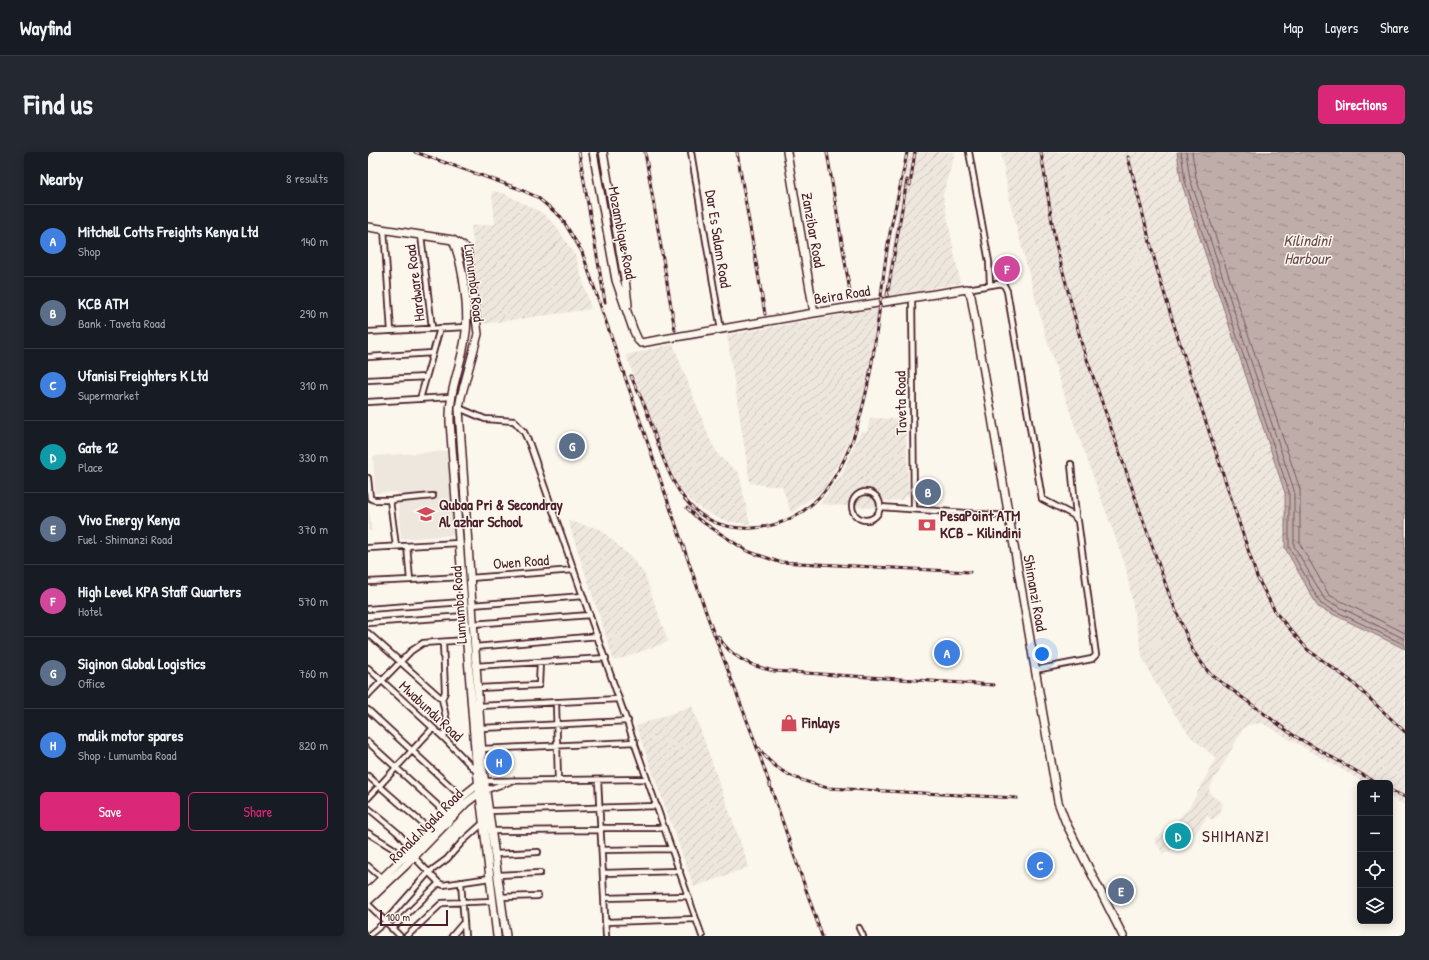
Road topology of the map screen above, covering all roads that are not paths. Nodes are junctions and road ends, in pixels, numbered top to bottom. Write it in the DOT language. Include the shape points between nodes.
graph roads {
  1 [pos="594,152"];
  2 [pos="603,152"];
  3 [pos="691,152"];
  4 [pos="787,152"];
  5 [pos="969,152"];
  6 [pos="368,227"];
  7 [pos="384,229"];
  8 [pos="421,235"];
  9 [pos="453,240"];
  10 [pos="471,278"];
  11 [pos="463,279"];
  12 [pos="990,284"];
  13 [pos="967,289"];
  14 [pos="912,298"];
  15 [pos="814,313"];
  16 [pos="629,318"];
  17 [pos="466,327"];
  18 [pos="432,328"];
  19 [pos="440,328"];
  20 [pos="721,330"];
  21 [pos="391,331"];
  22 [pos="368,332"];
  23 [pos="433,353"];
  24 [pos="368,357"];
  25 [pos="426,377"];
  26 [pos="368,380"];
  27 [pos="450,397"];
  28 [pos="420,399"];
  29 [pos="368,402"];
  30 [pos="459,408"];
  31 [pos="1071,464"];
  32 [pos="368,478"];
  33 [pos="433,496"];
  34 [pos="390,500"];
  35 [pos="880,507"];
  36 [pos="914,508"];
  37 [pos="1009,516"];
  38 [pos="1076,516"];
  39 [pos="459,543"];
  40 [pos="396,546"];
  41 [pos="407,546"];
  42 [pos="368,548"];
  43 [pos="469,554"];
  44 [pos="460,555"];
  45 [pos="574,570"];
  46 [pos="462,577"];
  47 [pos="470,578"];
  48 [pos="410,580"];
  49 [pos="368,582"];
  50 [pos="583,596"];
  51 [pos="463,602"];
  52 [pos="472,605"];
  53 [pos="368,609"];
  54 [pos="590,615"];
  55 [pos="465,616"];
  56 [pos="368,623"];
  57 [pos="473,624"];
  58 [pos="368,633"];
  59 [pos="598,636"];
  60 [pos="466,640"];
  61 [pos="443,642"];
  62 [pos="475,647"];
  63 [pos="606,658"];
  64 [pos="401,661"];
  65 [pos="540,662"];
  66 [pos="476,666"];
  67 [pos="368,668"];
  68 [pos="1035,670"];
  69 [pos="382,682"];
  70 [pos="478,688"];
  71 [pos="368,695"];
  72 [pos="442,700"];
  73 [pos="620,700"];
  74 [pos="556,702"];
  75 [pos="479,706"];
  76 [pos="368,710"];
  77 [pos="628,721"];
  78 [pos="556,724"];
  79 [pos="433,728"];
  80 [pos="481,728"];
  81 [pos="444,738"];
  82 [pos="368,742"];
  83 [pos="636,742"];
  84 [pos="557,746"];
  85 [pos="482,749"];
  86 [pos="411,751"];
  87 [pos="395,768"];
  88 [pos="477,773"];
  89 [pos="368,776"];
  90 [pos="647,779"];
  91 [pos="598,780"];
  92 [pos="558,781"];
  93 [pos="482,782"];
  94 [pos="508,782"];
  95 [pos="379,786"];
  96 [pos="483,791"];
  97 [pos="462,797"];
  98 [pos="368,798"];
  99 [pos="657,806"];
  100 [pos="600,807"];
  101 [pos="368,808"];
  102 [pos="489,811"];
  103 [pos="447,814"];
  104 [pos="483,823"];
  105 [pos="664,828"];
  106 [pos="601,829"];
  107 [pos="430,830"];
  108 [pos="492,831"];
  109 [pos="368,833"];
  110 [pos="672,849"];
  111 [pos="602,850"];
  112 [pos="538,852"];
  113 [pos="413,853"];
  114 [pos="495,854"];
  115 [pos="403,858"];
  116 [pos="368,866"];
  117 [pos="680,871"];
  118 [pos="603,872"];
  119 [pos="428,873"];
  120 [pos="540,873"];
  121 [pos="498,875"];
  122 [pos="382,878"];
  123 [pos="490,878"];
  124 [pos="462,882"];
  125 [pos="439,884"];
  126 [pos="368,892"];
  127 [pos="538,896"];
  128 [pos="688,896"];
  129 [pos="501,897"];
  130 [pos="604,898"];
  131 [pos="368,901"];
  132 [pos="493,901"];
  133 [pos="462,902"];
  134 [pos="368,904"];
  135 [pos="696,919"];
  136 [pos="385,922"];
  137 [pos="464,922"];
  138 [pos="606,922"];
  139 [pos="859,928"];
  140 [pos="392,929"];
  141 [pos="368,936"];
  142 [pos="400,936"];
  143 [pos="407,936"];
  144 [pos="452,936"];
  145 [pos="465,936"];
  146 [pos="497,936"];
  147 [pos="506,936"];
  148 [pos="606,936"];
  149 [pos="702,936"];
  150 [pos="863,936"];
  151 [pos="1123,936"];
  1 -- 16 [label="main road, Mozambique Road" via="616,280"];
  2 -- 16 [label="main road, Mozambique Road" via="625,279"];
  3 -- 20 [label="street, Dar Es Salam Road"];
  4 -- 15 [label="main road, Zanzibar Road"];
  5 -- 12 [label="street" via="989,262"];
  6 -- 7 [label="main road"];
  7 -- 8 [label="main road"];
  7 -- 21 [label="street"];
  8 -- 9 [label="main road"];
  8 -- 18 [label="street, Hardware Road"];
  9 -- 10 [label="main road, Lumumba Road" via="466,248"];
  9 -- 11 [label="main road, Lumumba Road" via="459,254"];
  10 -- 11 [label="main road"];
  10 -- 30 [label="main road, Lumumba Road" via="478,334"];
  11 -- 17 [label="main road, Lumumba Road"];
  12 -- 13 [label="street"];
  12 -- 38 [label="street" via="1003,283 1007,291 1042,499"];
  13 -- 14 [label="main road, Beira Road"];
  13 -- 37 [label="main road, Shimanzi Road" via="971,296"];
  14 -- 15 [label="main road, Beira Road"];
  14 -- 36 [label="street, Taveta Road"];
  15 -- 20 [label="main road, Beira Road"];
  16 -- 20 [label="main road, Mozambique Road" via="638,340 644,344"];
  17 -- 19 [label="street"];
  17 -- 27 [label="main road, Lumumba Road"];
  18 -- 19 [label="street"];
  18 -- 21 [label="street"];
  19 -- 23 [label="street"];
  21 -- 22 [label="street"];
  23 -- 24 [label="street"];
  23 -- 25 [label="street"];
  25 -- 26 [label="street"];
  25 -- 28 [label="street"];
  27 -- 28 [label="street"];
  27 -- 39 [label="main road, Lumumba Road"];
  28 -- 29 [label="street"];
  30 -- 43 [label="main road, Lumumba Road"];
  30 -- 45 [label="street" via="485,419 514,421 521,428 530,445"];
  31 -- 38 [label="street"];
  32 -- 34 [label="street" via="370,498"];
  33 -- 34 [label="street"];
  34 -- 40 [label="street"];
  35 -- 35 [label="street" via="877,516 869,520 860,519 852,508 854,499 866,492 875,495"];
  35 -- 36 [label="street"];
  36 -- 37 [label="street"];
  37 -- 68 [label="main road, Shimanzi Road"];
  38 -- 68 [label="street" via="1096,655 1092,659"];
  39 -- 41 [label="street"];
  39 -- 44 [label="main road, Lumumba Road"];
  40 -- 41 [label="street"];
  40 -- 42 [label="street"];
  41 -- 48 [label="street"];
  43 -- 44 [label="main road"];
  43 -- 47 [label="main road, Lumumba Road"];
  44 -- 46 [label="main road, Lumumba Road"];
  45 -- 47 [label="street, Owen Road"];
  45 -- 50 [label="street"];
  46 -- 48 [label="street"];
  46 -- 51 [label="main road, Lumumba Road"];
  47 -- 52 [label="main road, Lumumba Road"];
  48 -- 49 [label="street"];
  50 -- 52 [label="street"];
  50 -- 54 [label="street"];
  51 -- 53 [label="street"];
  51 -- 55 [label="main road, Lumumba Road"];
  52 -- 57 [label="main road, Lumumba Road"];
  54 -- 57 [label="street"];
  54 -- 59 [label="street"];
  55 -- 56 [label="street"];
  55 -- 60 [label="main road, Lumumba Road"];
  57 -- 62 [label="main road, Lumumba Road"];
  58 -- 64 [label="street"];
  59 -- 62 [label="street"];
  59 -- 63 [label="street"];
  60 -- 61 [label="street"];
  60 -- 88 [label="main road, Lumumba Road"];
  61 -- 64 [label="street" via="423,644"];
  61 -- 72 [label="street" via="445,692"];
  62 -- 66 [label="main road, Lumumba Road"];
  63 -- 65 [label="street"];
  63 -- 73 [label="street"];
  64 -- 69 [label="street"];
  64 -- 72 [label="street"];
  65 -- 66 [label="street"];
  65 -- 70 [label="street" via="539,685"];
  66 -- 70 [label="main road, Lumumba Road"];
  67 -- 69 [label="street, Mwabundu Road"];
  68 -- 151 [label="main road, Shimanzi Road" via="1054,785 1061,812"];
  69 -- 71 [label="street"];
  69 -- 79 [label="street, Mwabundu Road"];
  70 -- 75 [label="main road, Lumumba Road"];
  72 -- 81 [label="street" via="448,722"];
  73 -- 74 [label="street"];
  73 -- 77 [label="street"];
  74 -- 75 [label="street"];
  74 -- 78 [label="street"];
  75 -- 80 [label="main road, Lumumba Road"];
  76 -- 86 [label="street"];
  77 -- 78 [label="street"];
  77 -- 83 [label="street"];
  78 -- 80 [label="street"];
  78 -- 84 [label="street"];
  79 -- 81 [label="street, Mwabundu Road"];
  79 -- 86 [label="street"];
  80 -- 85 [label="main road, Lumumba Road"];
  81 -- 88 [label="street, Mwabundu Road"];
  82 -- 87 [label="street"];
  83 -- 84 [label="street"];
  83 -- 90 [label="street"];
  84 -- 85 [label="street"];
  84 -- 92 [label="street"];
  85 -- 93 [label="main road, Lumumba Road"];
  86 -- 87 [label="street"];
  86 -- 97 [label="street"];
  87 -- 95 [label="street"];
  87 -- 103 [label="street"];
  88 -- 93 [label="main road, Lumumba Road"];
  89 -- 95 [label="street"];
  90 -- 91 [label="street"];
  90 -- 99 [label="street"];
  91 -- 92 [label="street"];
  91 -- 100 [label="street"];
  92 -- 94 [label="street"];
  93 -- 94 [label="street"];
  93 -- 96 [label="main road, Lumumba Road"];
  93 -- 97 [label="main road, Ronald Ngala Road"];
  94 -- 96 [label="street"];
  95 -- 98 [label="street"];
  95 -- 107 [label="street"];
  96 -- 102 [label="main road, Lumumba Road"];
  96 -- 104 [label="main road, Lumumba Road"];
  96 -- 113 [label="main road, Ronald Ngala Road"];
  97 -- 103 [label="main road, Ronald Ngala Road"];
  99 -- 100 [label="street"];
  99 -- 105 [label="street"];
  100 -- 102 [label="street"];
  100 -- 106 [label="street"];
  101 -- 113 [label="street" via="398,833"];
  102 -- 108 [label="main road, Lumumba Road"];
  103 -- 107 [label="main road, Ronald Ngala Road"];
  104 -- 119 [label="street" via="447,859"];
  104 -- 123 [label="main road, Lumumba Road"];
  105 -- 106 [label="street"];
  105 -- 110 [label="street"];
  106 -- 108 [label="street"];
  106 -- 111 [label="street"];
  107 -- 113 [label="main road, Ronald Ngala Road"];
  108 -- 114 [label="main road, Lumumba Road"];
  109 -- 115 [label="street" via="394,849"];
  110 -- 111 [label="street"];
  110 -- 117 [label="street"];
  111 -- 118 [label="street"];
  112 -- 114 [label="street"];
  113 -- 115 [label="main road, Ronald Ngala Road"];
  113 -- 119 [label="street"];
  113 -- 131 [label="main road, Ronald Ngala Road"];
  114 -- 121 [label="main road, Lumumba Road"];
  115 -- 122 [label="main road, Ronald Ngala Road"];
  116 -- 122 [label="street"];
  117 -- 118 [label="street"];
  117 -- 128 [label="street"];
  118 -- 130 [label="street"];
  119 -- 125 [label="street"];
  119 -- 136 [label="street"];
  120 -- 121 [label="street"];
  121 -- 129 [label="main road, Lumumba Road"];
  122 -- 126 [label="main road, Ronald Ngala Road"];
  123 -- 124 [label="street"];
  123 -- 132 [label="main road, Lumumba Road"];
  124 -- 125 [label="street"];
  124 -- 133 [label="street"];
  125 -- 140 [label="street"];
  127 -- 129 [label="street"];
  128 -- 130 [label="street"];
  128 -- 135 [label="street"];
  129 -- 147 [label="main road, Lumumba Road"];
  130 -- 138 [label="street"];
  132 -- 133 [label="street"];
  132 -- 146 [label="main road, Lumumba Road"];
  133 -- 137 [label="street"];
  133 -- 143 [label="street" via="442,903"];
  134 -- 136 [label="street"];
  135 -- 138 [label="street"];
  135 -- 149 [label="street"];
  136 -- 140 [label="street"];
  136 -- 141 [label="street"];
  137 -- 144 [label="street"];
  137 -- 145 [label="street"];
  138 -- 148 [label="street"];
  139 -- 150 [label="street"];
  140 -- 142 [label="street"];
}
